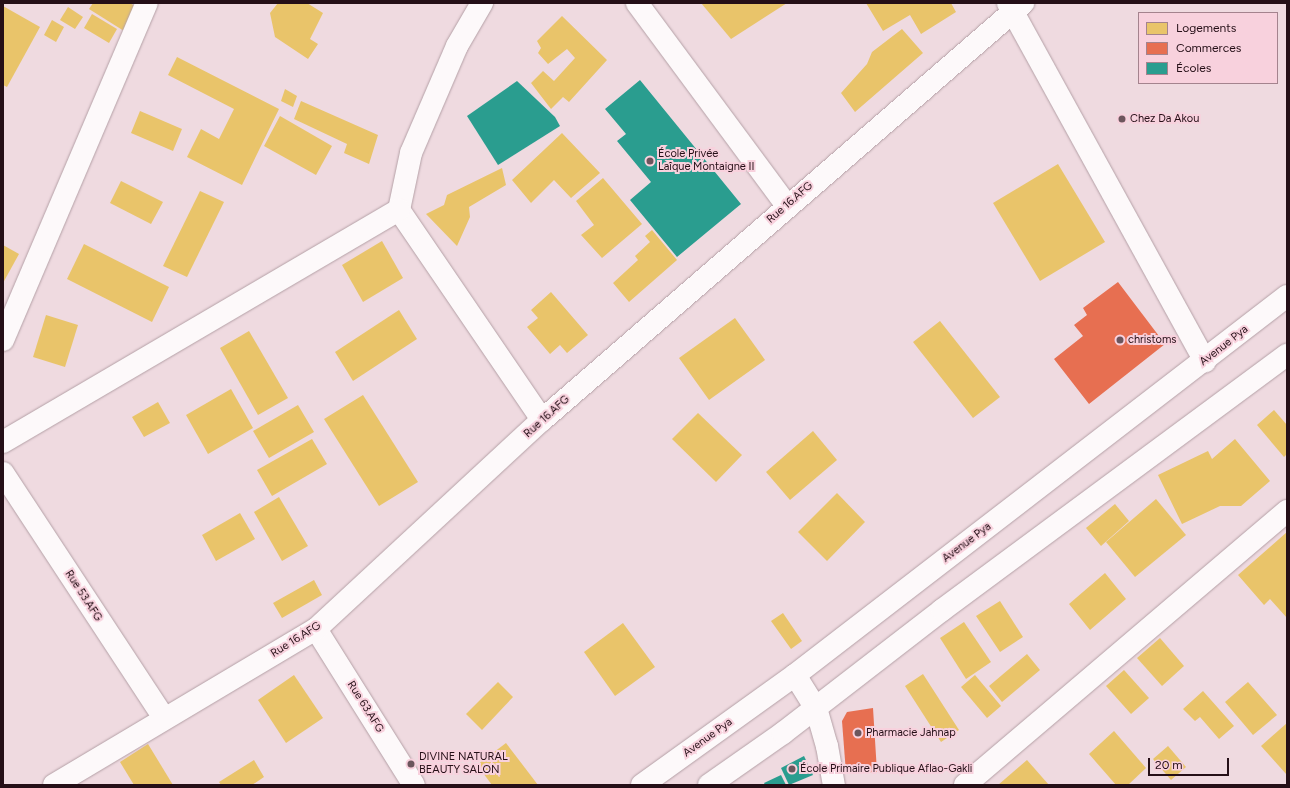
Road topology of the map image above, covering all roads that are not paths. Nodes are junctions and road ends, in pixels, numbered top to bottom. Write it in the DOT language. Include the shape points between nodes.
graph roads {
  1 [pos="147,3"];
  2 [pos="482,3"];
  3 [pos="637,3"];
  4 [pos="1015,6"];
  5 [pos="787,206"];
  6 [pos="399,210"];
  7 [pos="1287,296"];
  8 [pos="3,340"];
  9 [pos="1287,355"];
  10 [pos="1204,362"];
  11 [pos="542,420"];
  12 [pos="3,442"];
  13 [pos="3,473"];
  14 [pos="1287,511"];
  15 [pos="316,629"];
  16 [pos="795,675"];
  17 [pos="816,708"];
  18 [pos="164,718"];
  19 [pos="54,785"];
  20 [pos="414,785"];
  21 [pos="642,785"];
  22 [pos="709,785"];
  23 [pos="834,785"];
  24 [pos="965,785"];
  1 -- 8 [label="street"];
  2 -- 6 [label="street" via="457,46 411,153"];
  3 -- 5 [label="street"];
  4 -- 5 [label="street, Rue 16.AFG"];
  4 -- 10 [label="street"];
  5 -- 11 [label="street, Rue 16.AFG"];
  6 -- 11 [label="street"];
  6 -- 12 [label="street"];
  7 -- 10 [label="street, Avenue Pya"];
  9 -- 17 [label="street" via="942,610"];
  10 -- 16 [label="street, Avenue Pya"];
  11 -- 15 [label="street, Rue 16.AFG"];
  13 -- 18 [label="street, Rue 53.AFG"];
  14 -- 24 [label="street"];
  15 -- 18 [label="street, Rue 16.AFG"];
  15 -- 20 [label="street, Rue 63.AFG"];
  16 -- 17 [label="street"];
  16 -- 21 [label="street, Avenue Pya"];
  17 -- 22 [label="street"];
  17 -- 23 [label="street" via="827,746"];
  18 -- 19 [label="street, Rue 16.AFG"];
}
